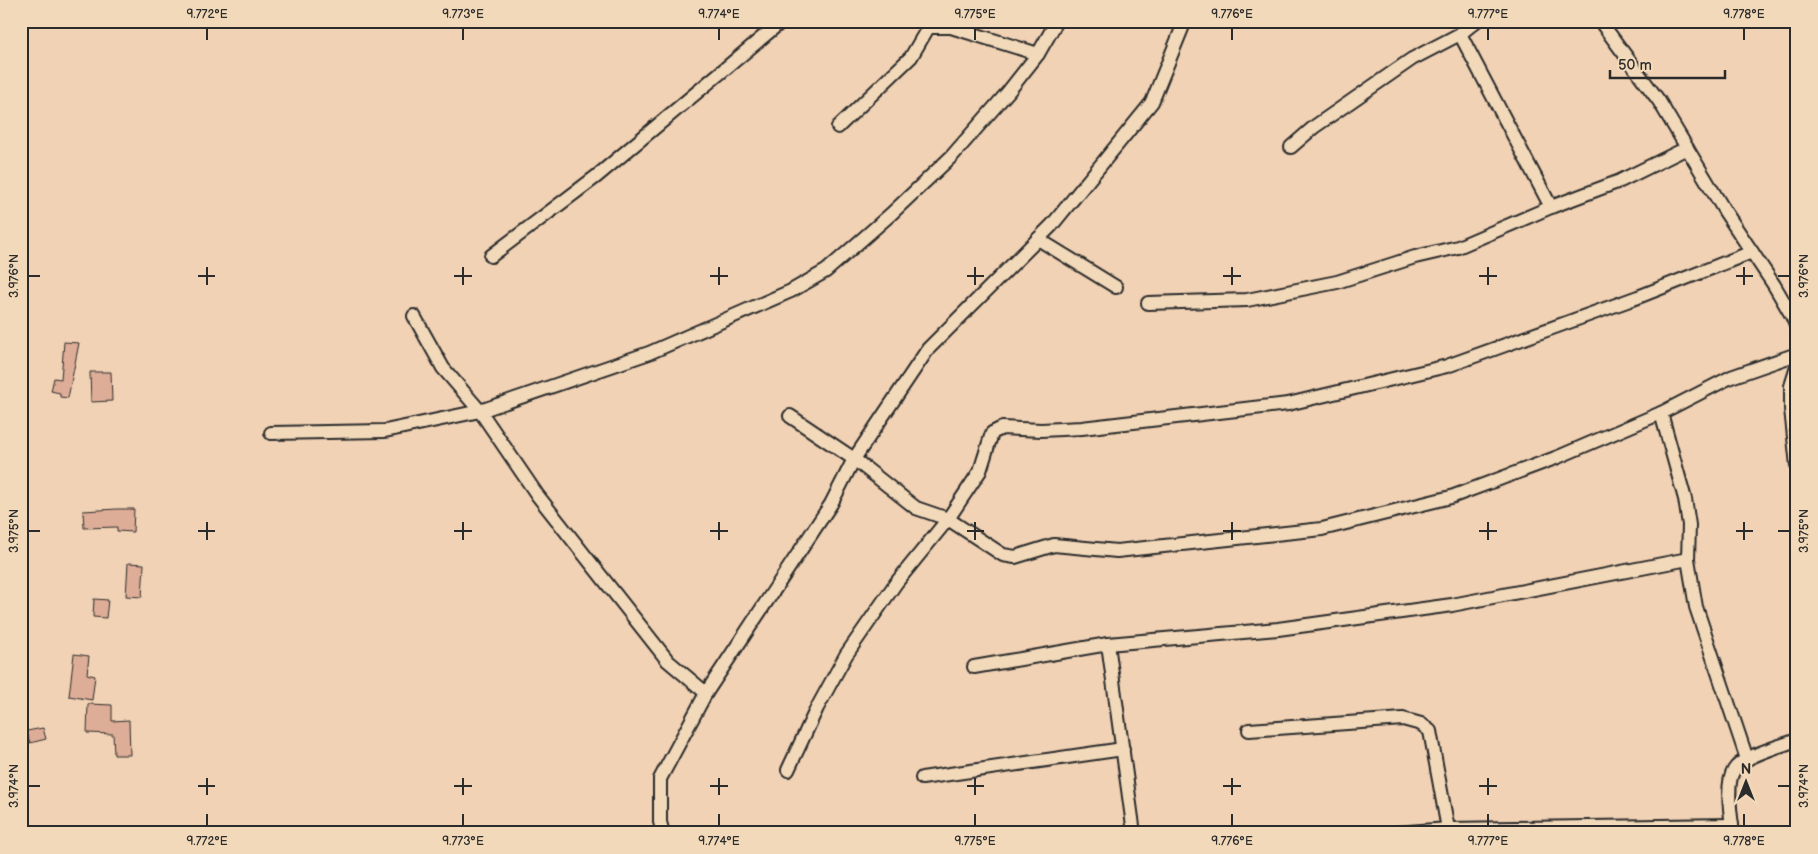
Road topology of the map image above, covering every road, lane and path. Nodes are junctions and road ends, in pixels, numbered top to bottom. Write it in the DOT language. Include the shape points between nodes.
graph roads {
  1 [pos="1057,21"];
  2 [pos="1185,21"];
  3 [pos="1476,21"];
  4 [pos="1600,21"];
  5 [pos="773,23"];
  6 [pos="930,24"];
  7 [pos="1460,34"];
  8 [pos="1038,54"];
  9 [pos="838,127"];
  10 [pos="1291,147"];
  11 [pos="1686,148"];
  12 [pos="1551,207"];
  13 [pos="1038,239"];
  14 [pos="1752,252"];
  15 [pos="491,256"];
  16 [pos="1116,287"];
  17 [pos="1148,303"];
  18 [pos="414,316"];
  19 [pos="1797,328"];
  20 [pos="1797,354"];
  21 [pos="1797,367"];
  22 [pos="480,411"];
  23 [pos="1661,413"];
  24 [pos="790,416"];
  25 [pos="271,432"];
  26 [pos="854,459"];
  27 [pos="1797,466"];
  28 [pos="948,519"];
  29 [pos="1688,559"];
  30 [pos="1108,644"];
  31 [pos="974,667"];
  32 [pos="706,693"];
  33 [pos="1249,730"];
  34 [pos="1797,740"];
  35 [pos="1123,749"];
  36 [pos="1746,760"];
  37 [pos="788,770"];
  38 [pos="922,778"];
  39 [pos="1448,829"];
  40 [pos="1733,829"];
  41 [pos="663,833"];
  42 [pos="1134,833"];
  43 [pos="1395,833"];
  1 -- 8 [label="street"];
  2 -- 13 [label="street" via="1152,102"];
  3 -- 7 [label="street"];
  4 -- 11 [label="street" via="1659,102"];
  5 -- 15 [label="street" via="597,176"];
  6 -- 8 [label="street" via="951,27"];
  6 -- 9 [label="street" via="911,57"];
  7 -- 10 [label="street" via="1412,59 1314,126"];
  7 -- 12 [label="street"];
  8 -- 22 [label="street" via="952,156 826,271 791,291 650,353"];
  11 -- 12 [label="street" via="1620,181"];
  11 -- 14 [label="street"];
  12 -- 17 [label="street" via="1458,247 1337,282 1247,300"];
  13 -- 16 [label="street"];
  13 -- 26 [label="street" via="934,341"];
  14 -- 19 [label="street"];
  14 -- 28 [label="street" via="1447,366 1288,404 1082,428 1002,428 992,433 980,471"];
  18 -- 22 [label="street" via="443,368"];
  20 -- 23 [label="street" via="1731,377"];
  21 -- 27 [label="street" via="1791,386 1791,409"];
  22 -- 25 [label="street" via="386,431"];
  22 -- 32 [label="street" via="538,496 668,661"];
  23 -- 28 [label="street" via="1452,497 1322,529 1117,551 1054,545 1015,557 1003,555"];
  23 -- 29 [label="street" via="1685,499 1689,525"];
  24 -- 26 [label="street"];
  26 -- 28 [label="street" via="916,508"];
  26 -- 32 [label="street" via="832,504"];
  28 -- 37 [label="street" via="896,583 846,655"];
  29 -- 30 [label="street" via="1452,604 1278,628"];
  29 -- 36 [label="street" via="1696,607"];
  30 -- 31 [label="street"];
  30 -- 35 [label="street"];
  32 -- 41 [label="street" via="660,779"];
  33 -- 39 [label="street" via="1403,719 1421,724 1430,731"];
  34 -- 36 [label="street"];
  35 -- 38 [label="street"];
  35 -- 42 [label="street"];
  36 -- 40 [label="street" via="1734,770 1730,786"];
  39 -- 40 [label="street"];
  39 -- 43 [label="street"];
}
